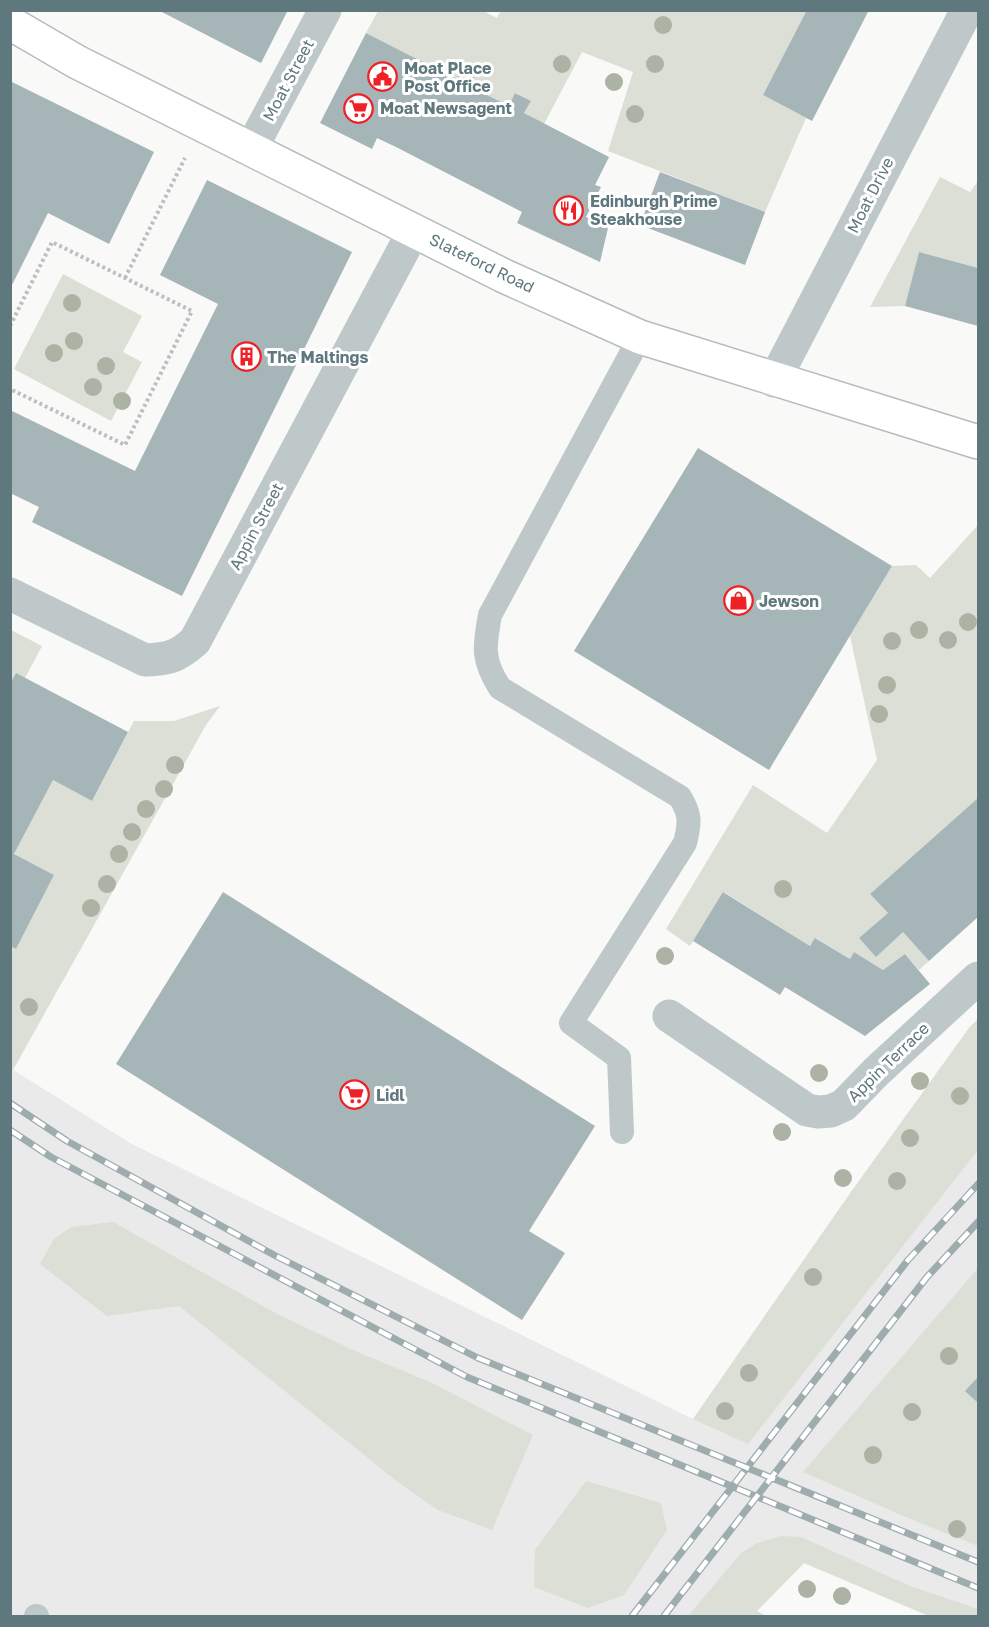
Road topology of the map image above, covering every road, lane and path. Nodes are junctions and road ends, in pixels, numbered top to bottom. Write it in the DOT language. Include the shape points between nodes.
graph roads {
  1 [pos="325,10"];
  2 [pos="967,10"];
  3 [pos="10,23"];
  4 [pos="201,124"];
  5 [pos="250,148"];
  6 [pos="414,230"];
  7 [pos="125,278"];
  8 [pos="10,326"];
  9 [pos="640,337"];
  10 [pos="774,381"];
  11 [pos="10,388"];
  12 [pos="978,442"];
  13 [pos="10,594"];
  14 [pos="978,978"];
  15 [pos="669,1016"];
  16 [pos="622,1132"];
  1 -- 5 [label="street, Moat Street"];
  2 -- 10 [label="street, Moat Drive"];
  3 -- 4 [label="main road, Slateford Road" via="77,62"];
  4 -- 5 [label="main road, Slateford Road"];
  4 -- 7 [label="path"];
  5 -- 6 [label="main road, Slateford Road"];
  6 -- 9 [label="main road, Slateford Road" via="504,276"];
  6 -- 13 [label="street, Appin Street" via="195,641 165,660 145,660"];
  7 -- 8 [label="path" via="52,242"];
  7 -- 11 [label="path" via="192,310 125,445"];
  9 -- 10 [label="main road, Slateford Road"];
  9 -- 16 [label="lane" via="489,615 485,644 489,671 500,688 680,797 688,810 690,825 685,843 571,1023 619,1058"];
  10 -- 12 [label="main road, Slateford Road"];
  14 -- 15 [label="street, Appin Terrace" via="844,1105 831,1111 807,1110 795,1103"];
}
